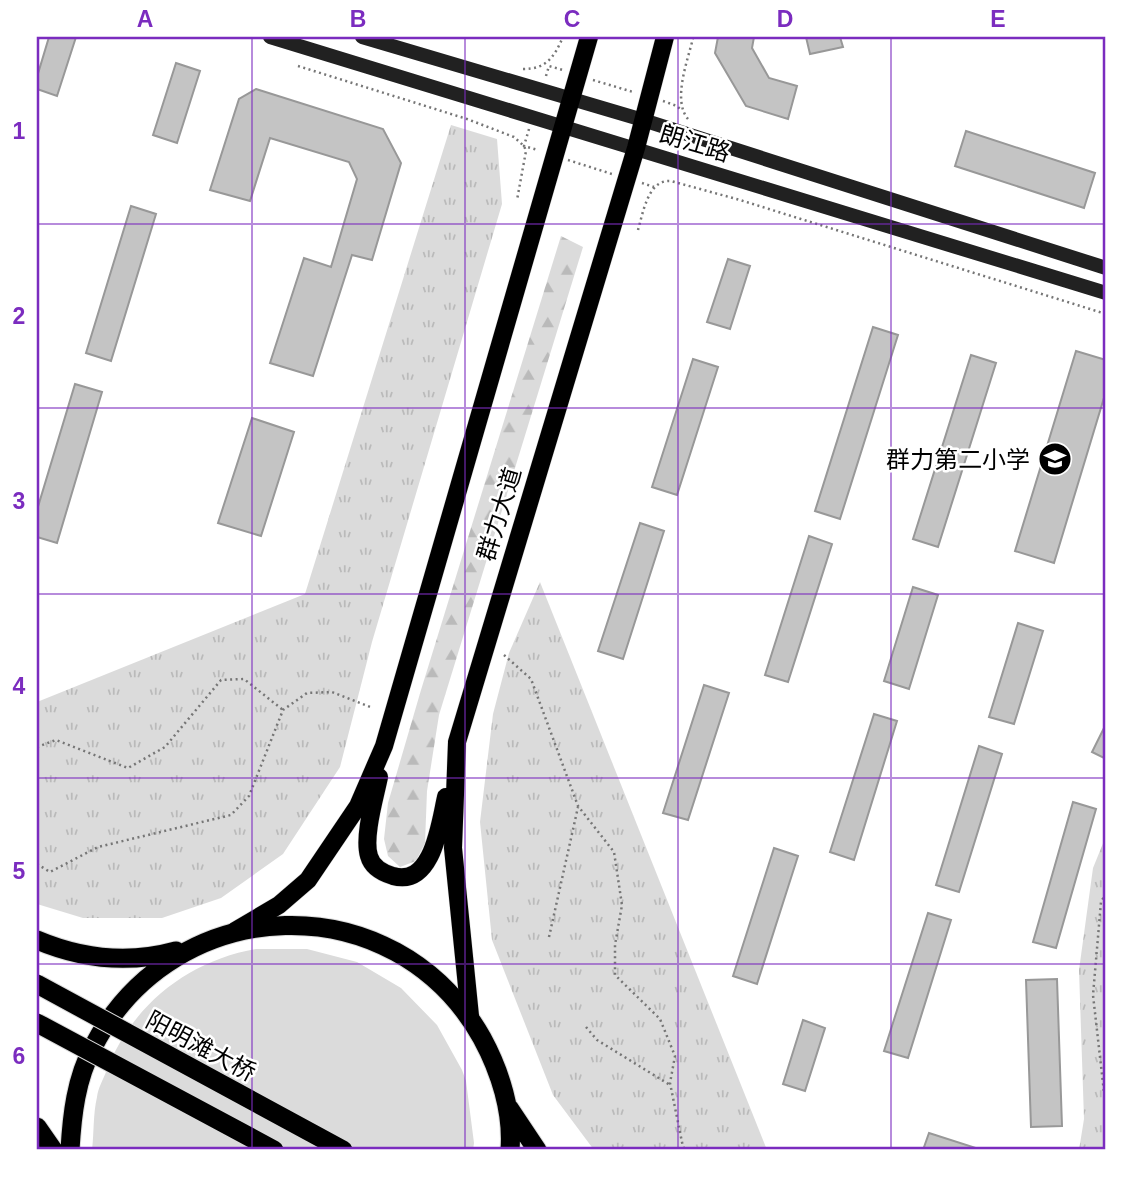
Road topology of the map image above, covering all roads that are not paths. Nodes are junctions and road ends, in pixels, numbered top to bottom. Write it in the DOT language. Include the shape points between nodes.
graph roads {
  1 [pos="270,37"];
  2 [pos="362,37"];
  3 [pos="589,37"];
  4 [pos="665,37"];
  5 [pos="572,99"];
  6 [pos="643,120"];
  7 [pos="564,128"];
  8 [pos="635,148"];
  9 [pos="1106,268"];
  10 [pos="1106,293"];
  11 [pos="457,742"];
  12 [pos="384,746"];
  13 [pos="235,931"];
  14 [pos="37,940"];
  15 [pos="194,946"];
  16 [pos="37,984"];
  17 [pos="470,1016"];
  18 [pos="37,1023"];
  19 [pos="507,1105"];
  20 [pos="37,1127"];
  21 [pos="53,1150"];
  22 [pos="70,1150"];
  23 [pos="274,1150"];
  24 [pos="343,1150"];
  25 [pos="510,1150"];
  26 [pos="537,1150"];
  1 -- 7 [label="main road, 朗江路"];
  2 -- 5 [label="main road, 朗江路"];
  3 -- 5 [label="main road, 群力大道"];
  4 -- 6 [label="main road, 群力大道"];
  5 -- 6 [label="main road, 朗江路"];
  5 -- 7 [label="main road, 群力大道"];
  6 -- 8 [label="main road, 群力大道"];
  6 -- 9 [label="main road, 朗江路"];
  7 -- 8 [label="main road, 朗江路"];
  7 -- 12 [label="main road, 群力大道"];
  8 -- 10 [label="main road, 朗江路"];
  8 -- 11 [label="main road, 群力大道"];
  11 -- 12 [label="main road" via="429,859 416,871 398,877 380,871 368,853"];
  11 -- 17 [label="main road, 群力大道" via="453,848"];
  12 -- 13 [label="main road, 群力大道" via="358,806 307,880"];
  13 -- 15 [label="highway"];
  13 -- 17 [label="highway" via="298,925 348,931 416,963"];
  14 -- 15 [label="highway" via="64,951 112,959 154,957"];
  15 -- 22 [label="highway" via="135,989 92,1048 79,1083"];
  16 -- 24 [label="highway, 阳明滩大桥, bridge"];
  17 -- 19 [label="highway" via="493,1058"];
  18 -- 23 [label="highway, bridge"];
  19 -- 25 [label="highway"];
  19 -- 26 [label="highway"];
  20 -- 21 [label="highway"];
}
